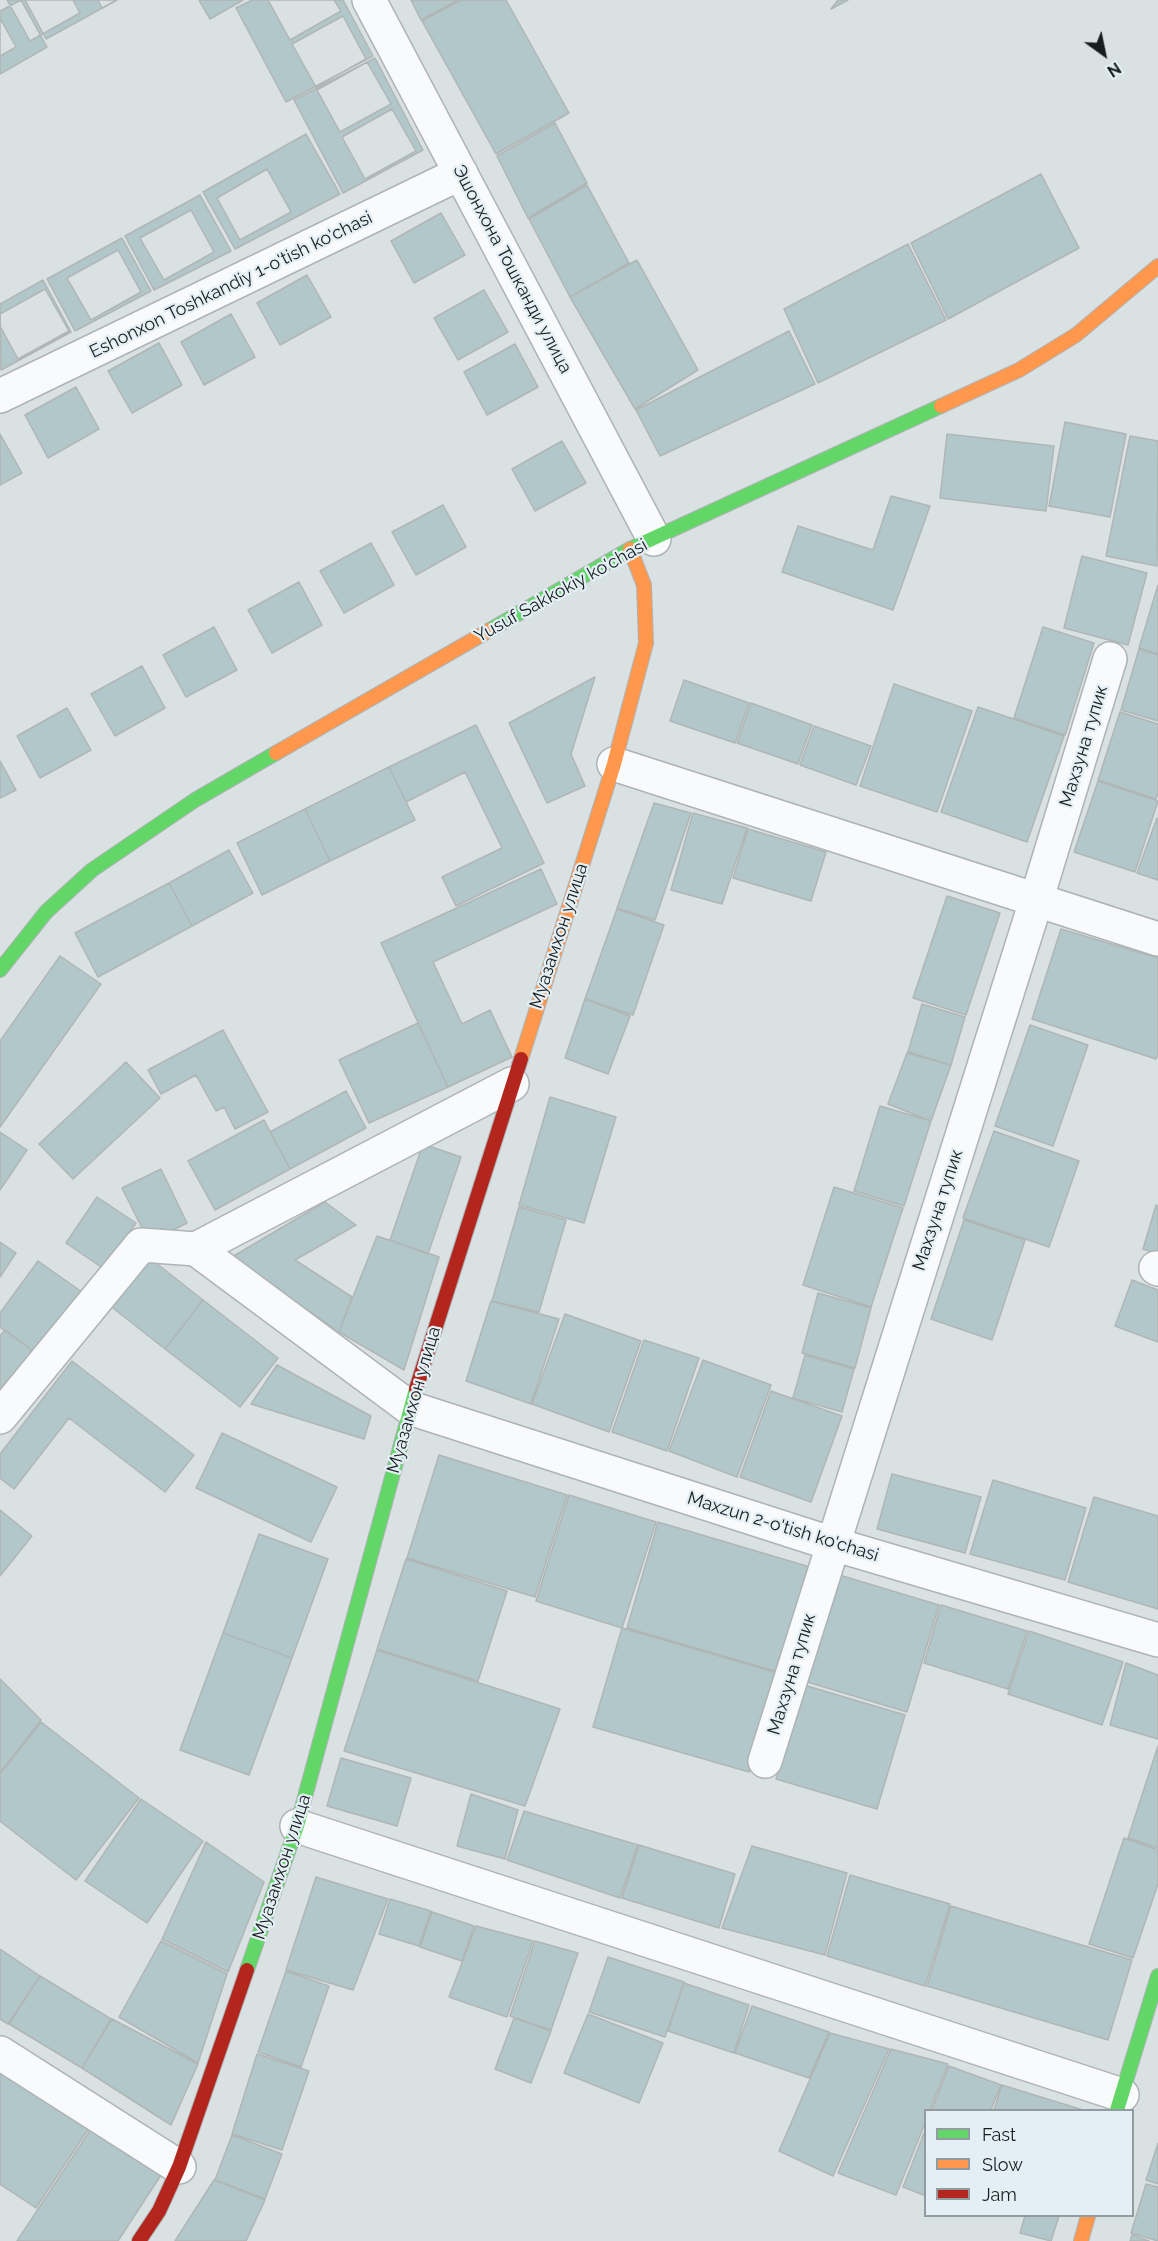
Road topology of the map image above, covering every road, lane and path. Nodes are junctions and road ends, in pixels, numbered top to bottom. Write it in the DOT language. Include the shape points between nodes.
graph roads {
  1 [pos="369,0"];
  2 [pos="461,173"];
  3 [pos="1158,266"];
  4 [pos="0,396"];
  5 [pos="642,544"];
  6 [pos="1110,659"];
  7 [pos="614,764"];
  8 [pos="1036,901"];
  9 [pos="1158,939"];
  10 [pos="2,962"];
  11 [pos="512,1084"];
  12 [pos="196,1249"];
  13 [pos="410,1408"];
  14 [pos="0,1417"];
  15 [pos="833,1544"];
  16 [pos="1158,1640"];
  17 [pos="765,1761"];
  18 [pos="297,1826"];
  19 [pos="1158,1976"];
  20 [pos="0,2053"];
  21 [pos="1120,2103"];
  22 [pos="179,2168"];
  23 [pos="1088,2217"];
  24 [pos="139,2241"];
  25 [pos="1081,2241"];
  1 -- 2 [label="street, Эшонхона Тошканди улица"];
  2 -- 4 [label="street, Eshonxon Toshkandiy 1-o'tish ko'chasi"];
  2 -- 5 [label="street, Эшонхона Тошканди улица"];
  3 -- 5 [label="street, Yusuf Sakkokiy ko'chasi" via="1077,335 1020,370"];
  5 -- 7 [label="street, Муазамхон улица" via="646,643"];
  5 -- 10 [label="street, Yusuf Sakkokiy ko'chasi" via="195,800 92,870 46,912"];
  6 -- 8 [label="street, Махзуна тупик"];
  7 -- 8 [label="street"];
  7 -- 11 [label="street, Муазамхон улица"];
  8 -- 9 [label="street"];
  8 -- 15 [label="street, Махзуна тупик"];
  11 -- 12 [label="street"];
  11 -- 13 [label="street, Муазамхон улица"];
  12 -- 13 [label="street, Maxzun 2-o'tish ko'chasi"];
  12 -- 14 [label="street" via="141,1245"];
  13 -- 15 [label="street, Maxzun 2-o'tish ko'chasi"];
  13 -- 18 [label="street, Муазамхон улица"];
  15 -- 16 [label="street, Maxzun 2-o'tish ko'chasi"];
  15 -- 17 [label="street, Махзуна тупик"];
  18 -- 21 [label="street"];
  18 -- 22 [label="street, Муазамхон улица"];
  19 -- 21 [label="street"];
  20 -- 22 [label="street"];
  22 -- 24 [label="street, Муазамхон улица" via="159,2211"];
  23 -- 25 [label="street"];
}
